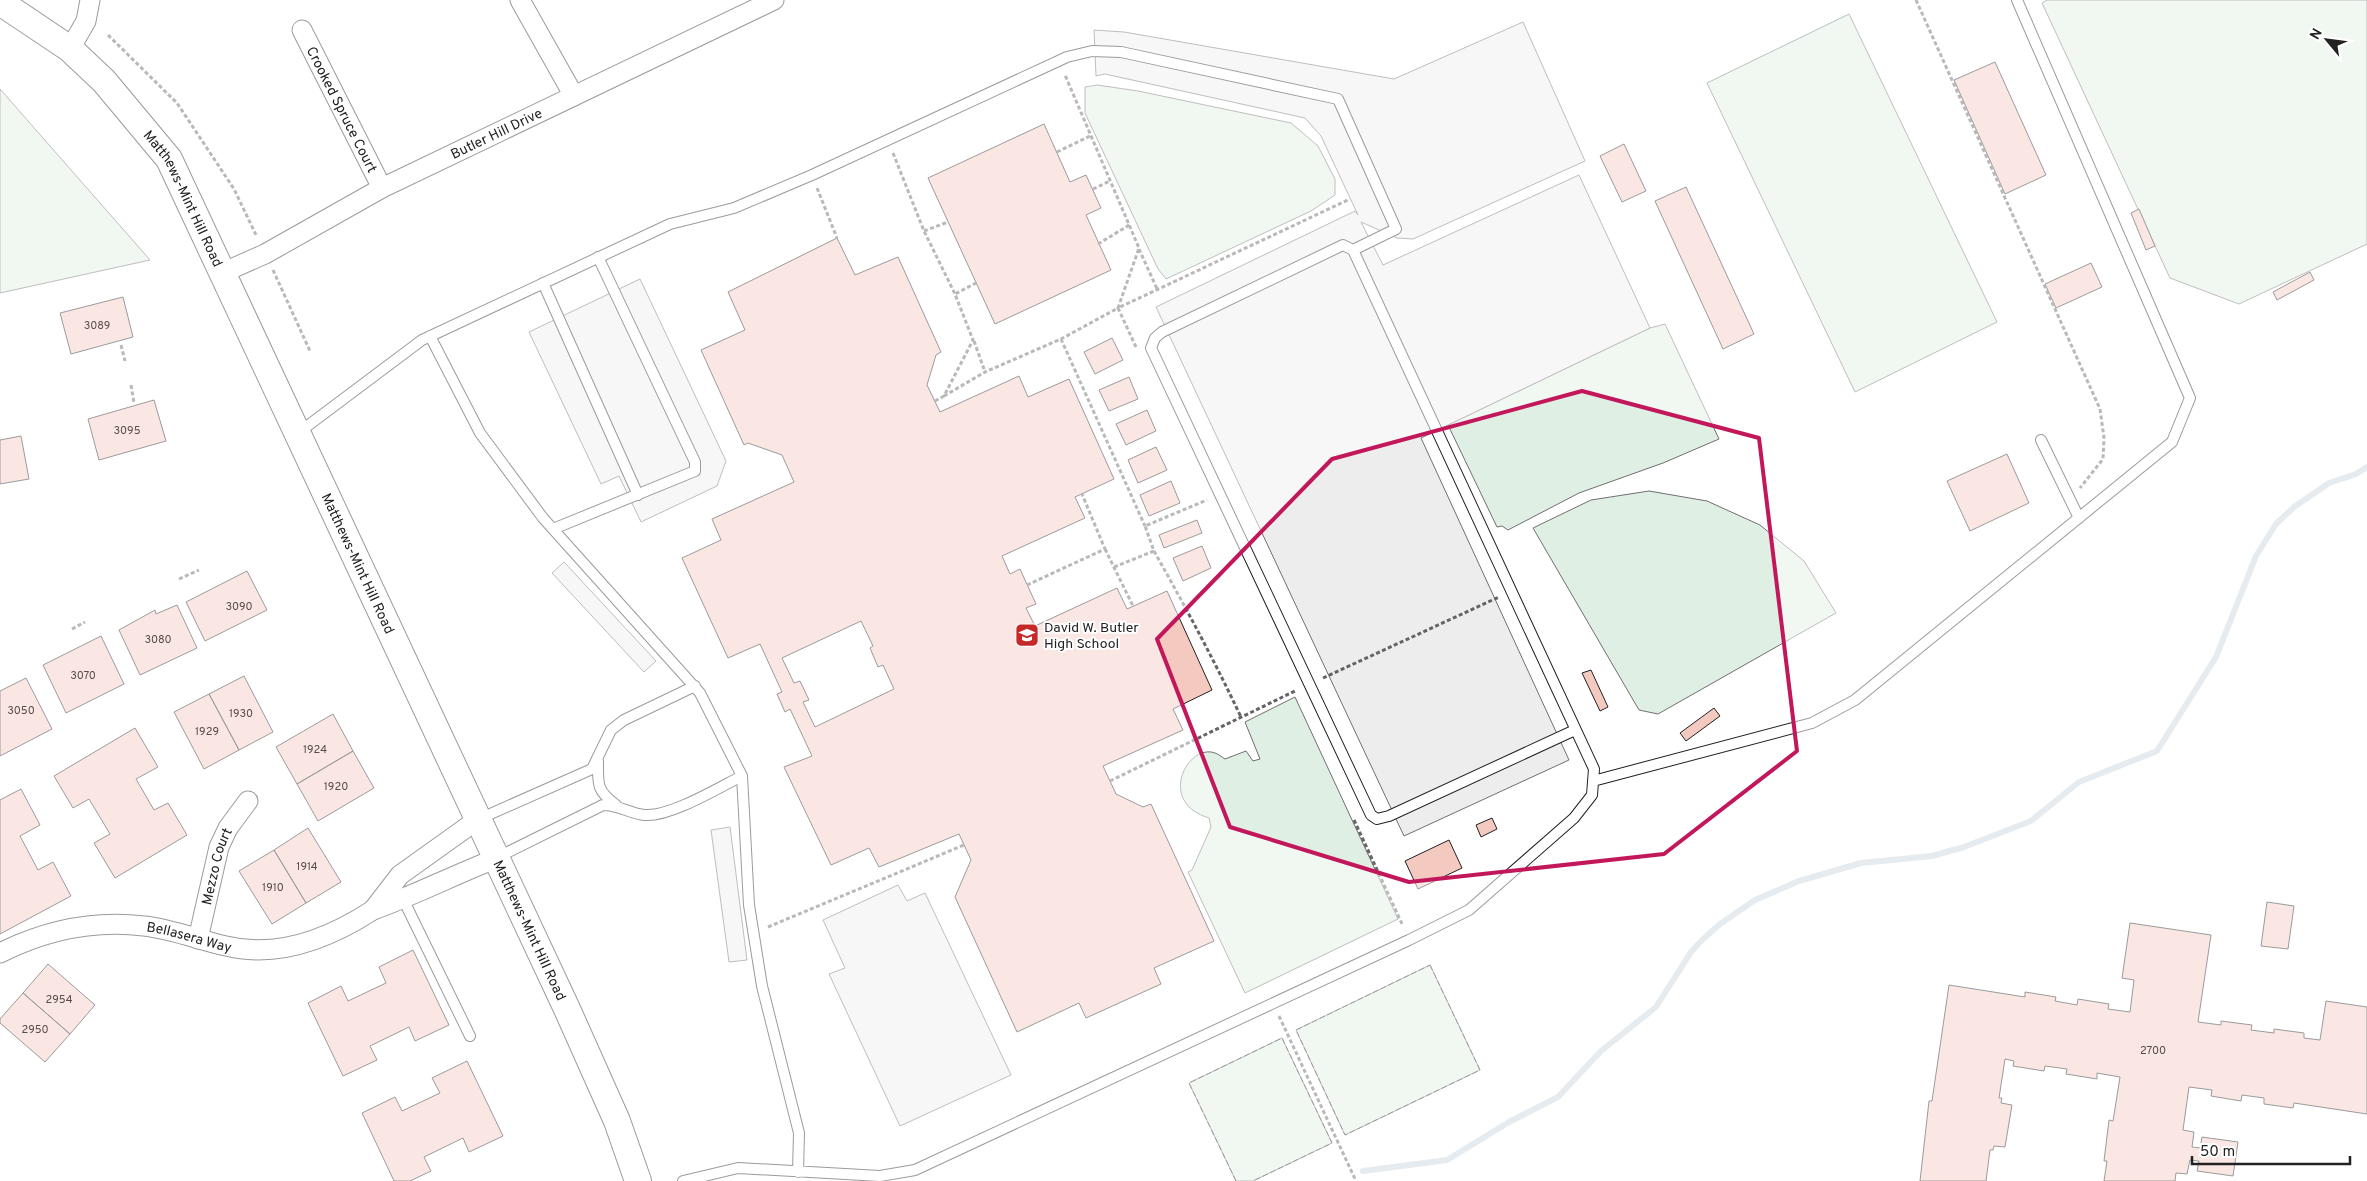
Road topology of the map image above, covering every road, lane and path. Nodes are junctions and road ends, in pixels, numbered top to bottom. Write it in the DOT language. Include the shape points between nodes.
graph roads {
  1 [pos="90,0"];
  2 [pos="520,0"];
  3 [pos="1916,0"];
  4 [pos="2017,0"];
  5 [pos="766,1"];
  6 [pos="0,2"];
  7 [pos="302,30"];
  8 [pos="108,35"];
  9 [pos="70,49"];
  10 [pos="1060,60"];
  11 [pos="574,96"];
  12 [pos="1090,136"];
  13 [pos="887,139"];
  14 [pos="1057,152"];
  15 [pos="812,175"];
  16 [pos="1110,182"];
  17 [pos="382,188"];
  18 [pos="1093,189"];
  19 [pos="1350,199"];
  20 [pos="948,222"];
  21 [pos="1131,224"];
  22 [pos="924,231"];
  23 [pos="837,238"];
  24 [pos="1098,244"];
  25 [pos="1139,248"];
  26 [pos="1353,250"];
  27 [pos="264,254"];
  28 [pos="598,257"];
  29 [pos="222,273"];
  30 [pos="543,283"];
  31 [pos="976,283"];
  32 [pos="1158,290"];
  33 [pos="955,294"];
  34 [pos="1118,308"];
  35 [pos="430,336"];
  36 [pos="1061,339"];
  37 [pos="974,340"];
  38 [pos="121,345"];
  39 [pos="310,351"];
  40 [pos="125,361"];
  41 [pos="985,372"];
  42 [pos="131,385"];
  43 [pos="944,396"];
  44 [pos="935,401"];
  45 [pos="134,403"];
  46 [pos="297,433"];
  47 [pos="2041,440"];
  48 [pos="1082,494"];
  49 [pos="638,495"];
  50 [pos="1207,500"];
  51 [pos="2070,500"];
  52 [pos="2079,518"];
  53 [pos="1145,526"];
  54 [pos="553,529"];
  55 [pos="1105,549"];
  56 [pos="1154,551"];
  57 [pos="1114,567"];
  58 [pos="199,570"];
  59 [pos="179,579"];
  60 [pos="1027,585"];
  61 [pos="1133,606"];
  62 [pos="86,622"];
  63 [pos="72,629"];
  64 [pos="695,686"];
  65 [pos="1241,717"];
  66 [pos="1575,730"];
  67 [pos="598,758"];
  68 [pos="742,776"];
  69 [pos="1593,781"];
  70 [pos="248,801"];
  71 [pos="616,805"];
  72 [pos="477,820"];
  73 [pos="964,845"];
  74 [pos="495,859"];
  75 [pos="403,900"];
  76 [pos="373,910"];
  77 [pos="754,933"];
  78 [pos="198,939"];
  79 [pos="0,953"];
  80 [pos="1273,1003"];
  81 [pos="470,1036"];
  82 [pos="798,1172"];
  83 [pos="638,1181"];
  84 [pos="683,1181"];
  85 [pos="1356,1181"];
  1 -- 9 [label="street" via="86,21"];
  2 -- 11 [label="street"];
  3 -- 51 [label="path" via="2100,409 2103,459"];
  4 -- 52 [label="lane" via="2190,398 2172,442"];
  5 -- 11 [label="street, Butler Hill Drive"];
  6 -- 9 [label="street, Matthews-Mint Hill Road"];
  7 -- 17 [label="street, Crooked Spruce Court"];
  8 -- 27 [label="path" via="177,103 234,189"];
  9 -- 29 [label="street, Matthews-Mint Hill Road" via="104,80 169,159"];
  10 -- 12 [label="path"];
  10 -- 13 [label="lane"];
  10 -- 26 [label="lane" via="1092,51 1121,52 1338,98 1396,229"];
  11 -- 17 [label="street, Butler Hill Drive"];
  12 -- 14 [label="path"];
  12 -- 16 [label="path"];
  13 -- 15 [label="lane"];
  13 -- 22 [label="path"];
  15 -- 23 [label="path"];
  15 -- 28 [label="lane" via="734,208 670,224"];
  16 -- 18 [label="path"];
  16 -- 21 [label="path"];
  17 -- 27 [label="street, Butler Hill Drive"];
  19 -- 32 [label="path"];
  20 -- 22 [label="path"];
  21 -- 24 [label="path"];
  21 -- 25 [label="path"];
  22 -- 33 [label="path"];
  25 -- 32 [label="path"];
  25 -- 34 [label="path"];
  26 -- 66 [label="lane"];
  26 -- 66 [label="lane" via="1343,245 1180,323 1155,338 1151,348 1371,816 1389,816"];
  27 -- 29 [label="street, Butler Hill Drive"];
  27 -- 39 [label="path"];
  28 -- 30 [label="lane"];
  28 -- 49 [label="lane" via="696,462 695,471"];
  29 -- 46 [label="street, Matthews-Mint Hill Road"];
  30 -- 35 [label="lane"];
  30 -- 49 [label="lane"];
  31 -- 33 [label="path"];
  32 -- 34 [label="path"];
  33 -- 37 [label="path"];
  34 -- 36 [label="path"];
  35 -- 46 [label="lane"];
  35 -- 54 [label="lane" via="480,433"];
  36 -- 41 [label="path"];
  36 -- 53 [label="path"];
  37 -- 41 [label="path"];
  37 -- 43 [label="path"];
  38 -- 40 [label="path"];
  41 -- 43 [label="path"];
  42 -- 45 [label="path"];
  43 -- 44 [label="path"];
  46 -- 72 [label="street, Matthews-Mint Hill Road"];
  47 -- 51 [label="lane"];
  48 -- 55 [label="path"];
  49 -- 54 [label="lane"];
  50 -- 53 [label="path"];
  51 -- 52 [label="lane"];
  52 -- 69 [label="lane" via="1856,700 1812,723"];
  53 -- 56 [label="path"];
  54 -- 64 [label="lane"];
  55 -- 57 [label="path"];
  55 -- 60 [label="path"];
  56 -- 57 [label="path"];
  56 -- 65 [label="path" via="1202,636"];
  57 -- 61 [label="path"];
  58 -- 59 [label="path"];
  62 -- 63 [label="path"];
  64 -- 67 [label="lane" via="624,720 611,730"];
  64 -- 68 [label="lane"];
  66 -- 69 [label="lane" via="1594,769"];
  67 -- 71 [label="lane" via="602,794"];
  67 -- 72 [label="lane" via="592,769"];
  68 -- 71 [label="lane" via="661,815 643,815"];
  68 -- 77 [label="lane" via="749,904"];
  69 -- 80 [label="lane" via="1592,795 1574,818 1469,910"];
  70 -- 78 [label="street, Mezzo Court" via="219,846"];
  71 -- 74 [label="lane" via="603,805"];
  72 -- 74 [label="street, Matthews-Mint Hill Road"];
  72 -- 76 [label="street, Bellasera Way" via="400,875"];
  73 -- 77 [label="path"];
  74 -- 75 [label="street, Bellasera Way" via="440,880"];
  74 -- 83 [label="street, Matthews-Mint Hill Road" via="617,1121"];
  75 -- 76 [label="street, Bellasera Way"];
  75 -- 81 [label="lane"];
  76 -- 78 [label="street, Bellasera Way" via="334,934 295,946 248,949"];
  77 -- 82 [label="lane" via="762,986 799,1133"];
  78 -- 79 [label="street, Bellasera Way" via="146,926 92,925 65,929"];
  80 -- 82 [label="lane" via="915,1170 880,1176"];
  80 -- 85 [label="path"];
  82 -- 84 [label="lane" via="738,1168"];
}
